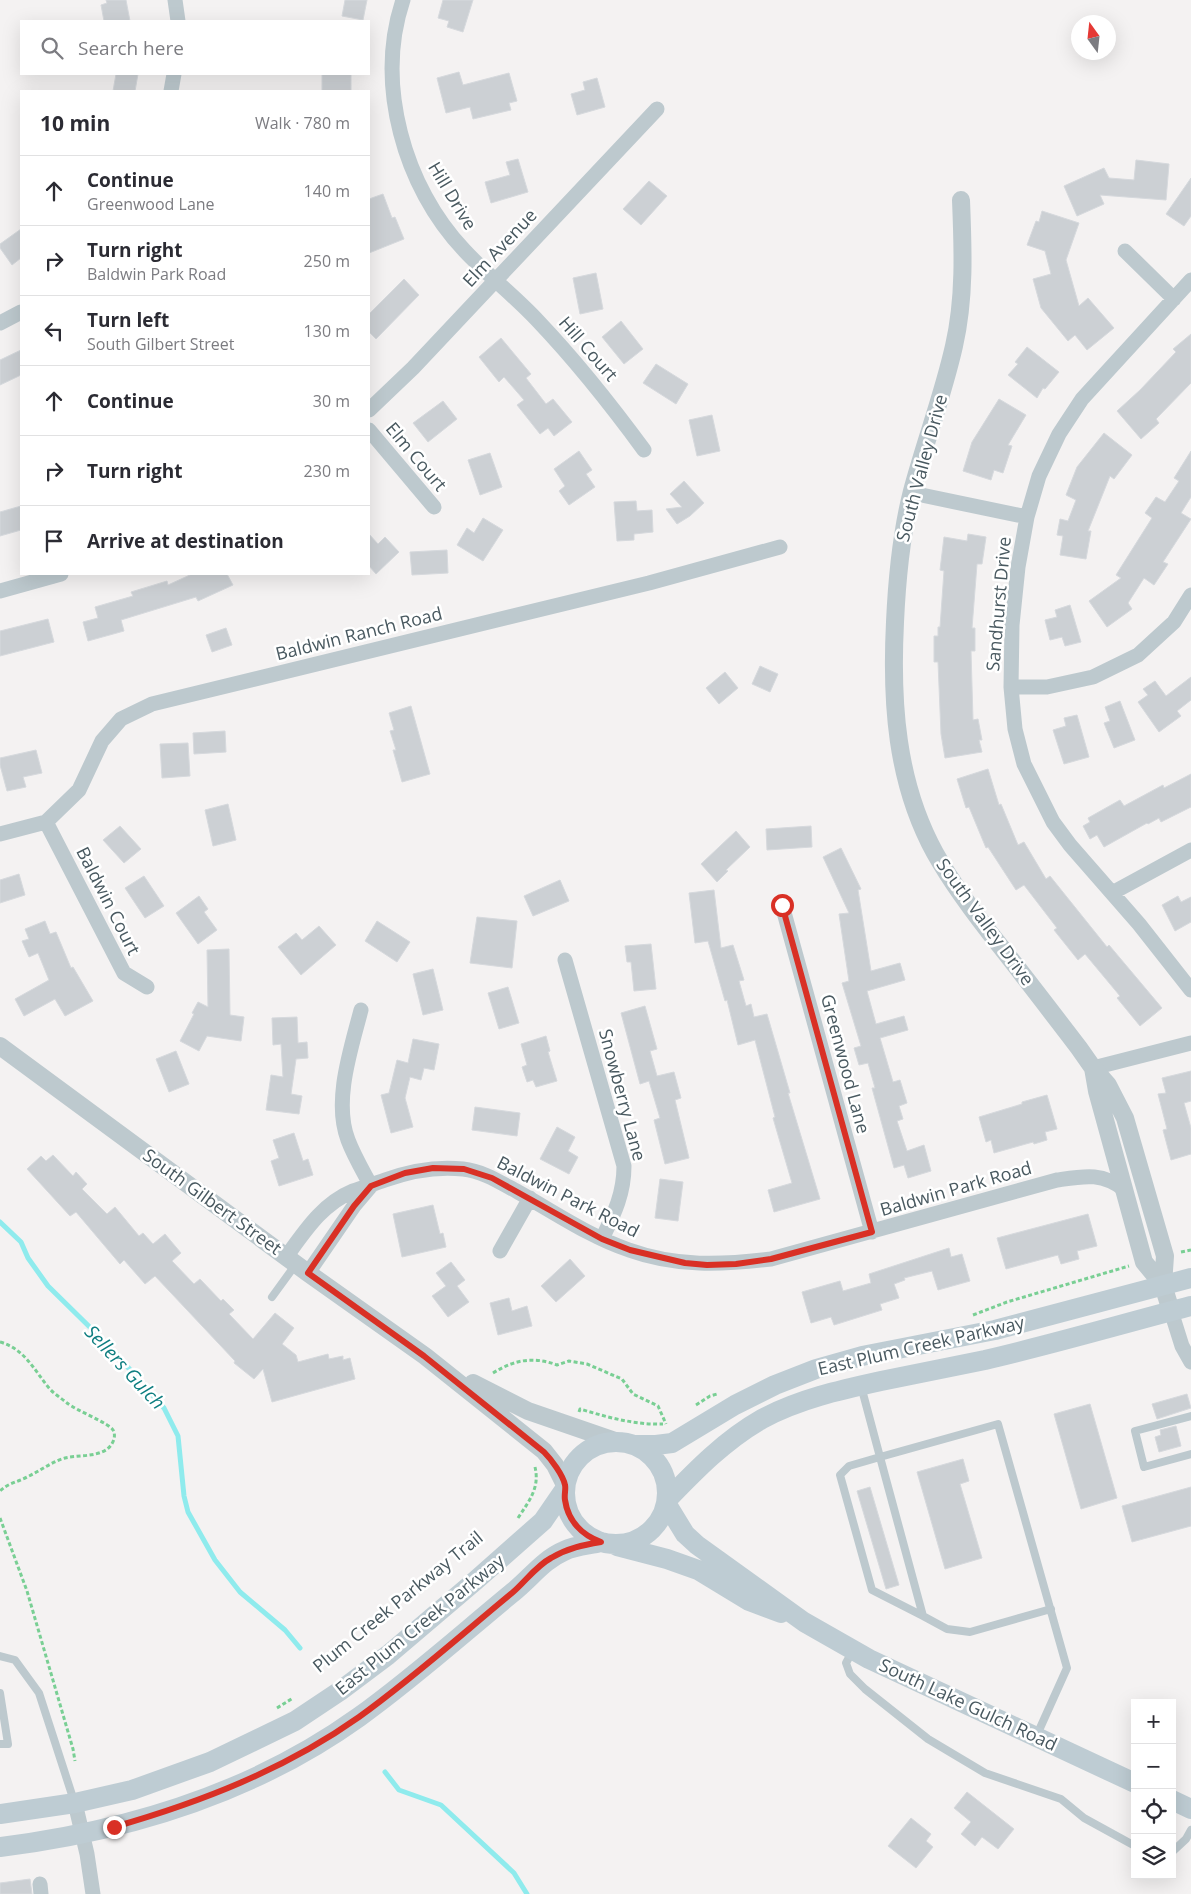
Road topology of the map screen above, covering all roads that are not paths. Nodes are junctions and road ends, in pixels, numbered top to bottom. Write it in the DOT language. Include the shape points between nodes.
graph roads {
  1 [pos="176,0"];
  2 [pos="403,0"];
  3 [pos="178,20"];
  4 [pos="174,75"];
  5 [pos="171,90"];
  6 [pos="657,109"];
  7 [pos="961,200"];
  8 [pos="1125,251"];
  9 [pos="1191,280"];
  10 [pos="495,281"];
  11 [pos="1174,299"];
  12 [pos="20,313"];
  13 [pos="0,323"];
  14 [pos="370,409"];
  15 [pos="370,431"];
  16 [pos="644,450"];
  17 [pos="912,493"];
  18 [pos="434,507"];
  19 [pos="1028,517"];
  20 [pos="780,547"];
  21 [pos="57,575"];
  22 [pos="0,591"];
  23 [pos="1191,595"];
  24 [pos="1010,687"];
  25 [pos="46,822"];
  26 [pos="0,834"];
  27 [pos="1191,850"];
  28 [pos="1112,893"];
  29 [pos="782,905"];
  30 [pos="565,960"];
  31 [pos="147,987"];
  32 [pos="1191,990"];
  33 [pos="361,1010"];
  34 [pos="1191,1044"];
  35 [pos="0,1046"];
  36 [pos="1093,1068"];
  37 [pos="371,1186"];
  38 [pos="1125,1190"];
  39 [pos="530,1198"];
  40 [pos="872,1232"];
  41 [pos="602,1239"];
  42 [pos="500,1251"];
  43 [pos="297,1264"];
  44 [pos="1191,1278"];
  45 [pos="1162,1285"];
  46 [pos="272,1297"];
  47 [pos="1191,1306"];
  48 [pos="1170,1311"];
  49 [pos="995,1330"];
  50 [pos="424,1356"];
  51 [pos="1191,1362"];
  52 [pos="861,1386"];
  53 [pos="1191,1416"];
  54 [pos="626,1444"];
  55 [pos="1191,1454"];
  56 [pos="880,1457"];
  57 [pos="565,1487"];
  58 [pos="666,1502"];
  59 [pos="606,1543"];
  60 [pos="1051,1609"];
  61 [pos="923,1616"];
  62 [pos="804,1622"];
  63 [pos="853,1650"];
  64 [pos="0,1656"];
  65 [pos="0,1693"];
  66 [pos="1036,1737"];
  67 [pos="0,1744"];
  68 [pos="1131,1781"];
  69 [pos="1176,1802"];
  70 [pos="75,1803"];
  71 [pos="1191,1809"];
  72 [pos="0,1814"];
  73 [pos="1191,1830"];
  74 [pos="82,1835"];
  75 [pos="1131,1844"];
  76 [pos="0,1847"];
  77 [pos="1176,1848"];
  78 [pos="93,1894"];
  1 -- 3 [label="street"];
  2 -- 10 [label="street, Hill Drive" via="392,62 396,110 405,149 420,188 440,221 463,250"];
  4 -- 5 [label="street"];
  6 -- 10 [label="street, Elm Avenue"];
  7 -- 17 [label="street, South Valley Drive" via="963,277 954,344"];
  8 -- 11 [label="street"];
  9 -- 11 [label="street, Sandhurst Drive"];
  10 -- 14 [label="street, Elm Avenue"];
  10 -- 16 [label="street, Hill Court" via="537,320 592,381"];
  11 -- 19 [label="street, Sandhurst Drive" via="1077,406 1039,476"];
  12 -- 13 [label="street"];
  15 -- 18 [label="street, Elm Court"];
  17 -- 19 [label="street"];
  17 -- 36 [label="street, South Valley Drive" via="897,583 893,668 900,755 913,801 935,852 963,897"];
  19 -- 24 [label="street, Sandhurst Drive" via="1018,567"];
  20 -- 25 [label="street, Baldwin Ranch Road" via="649,583 152,704 122,719 102,741 80,790"];
  21 -- 22 [label="street"];
  23 -- 24 [label="street" via="1174,622 1138,655 1093,678 1047,687"];
  24 -- 28 [label="street, Sandhurst Drive" via="1015,729 1024,764 1038,793 1053,822"];
  25 -- 26 [label="street, Baldwin Ranch Road"];
  25 -- 31 [label="street, Baldwin Court" via="124,973"];
  27 -- 28 [label="street"];
  28 -- 32 [label="street, Sandhurst Drive"];
  29 -- 40 [label="street, Greenwood Lane"];
  30 -- 41 [label="street, Snowberry Lane" via="624,1166 620,1199"];
  33 -- 37 [label="street" via="350,1050 342,1100 343,1119 347,1139"];
  34 -- 36 [label="street"];
  35 -- 43 [label="street, South Gilbert Street"];
  36 -- 38 [label="street, South Valley Drive"];
  36 -- 45 [label="street, South Valley Drive" via="1108,1085 1125,1118 1165,1256"];
  37 -- 39 [label="street, Baldwin Park Road" via="405,1173 433,1168 464,1169 492,1178"];
  37 -- 43 [label="street, Baldwin Park Road"];
  37 -- 43 [label="street, Baldwin Park Road" via="353,1191 314,1218"];
  38 -- 40 [label="street, Baldwin Park Road" via="1115,1182 1096,1176 1081,1176"];
  38 -- 45 [label="street, South Valley Drive" via="1144,1262"];
  39 -- 41 [label="street, Baldwin Park Road"];
  39 -- 42 [label="street"];
  40 -- 41 [label="street, Baldwin Park Road" via="771,1259 707,1265 654,1257"];
  43 -- 46 [label="lane"];
  43 -- 50 [label="street, South Gilbert Street"];
  44 -- 45 [label="main road, East Plum Creek Parkway"];
  45 -- 48 [label="street, South Valley Drive"];
  45 -- 49 [label="main road, East Plum Creek Parkway"];
  47 -- 48 [label="main road, East Plum Creek Parkway"];
  48 -- 51 [label="street"];
  48 -- 52 [label="main road, East Plum Creek Parkway" via="1018,1352"];
  49 -- 52 [label="main road" via="968,1350 876,1369"];
  49 -- 54 [label="main road, East Plum Creek Parkway" via="862,1356 816,1369 735,1405 672,1443 656,1446"];
  50 -- 54 [label="street, South Gilbert Street" via="540,1417"];
  50 -- 57 [label="street, South Gilbert Street" via="544,1452 555,1465"];
  52 -- 56 [label="lane"];
  52 -- 58 [label="main road, East Plum Creek Parkway" via="824,1394 762,1419 716,1452"];
  53 -- 55 [label="lane" via="1135,1431 1144,1467"];
  54 -- 57 [label="main road" via="600,1444 584,1453 571,1467"];
  54 -- 58 [label="main road" via="649,1454 660,1467 666,1483"];
  56 -- 60 [label="lane" via="998,1424"];
  56 -- 61 [label="lane"];
  56 -- 61 [label="lane" via="848,1466 840,1475 872,1590"];
  57 -- 59 [label="main road" via="565,1503 572,1520 585,1534"];
  57 -- 70 [label="main road, East Plum Creek Parkway" via="543,1521 475,1581 388,1655 296,1721 171,1777"];
  58 -- 59 [label="main road" via="657,1524 645,1536 629,1543"];
  58 -- 62 [label="main road, South Lake Gulch Road" via="685,1534 697,1545"];
  59 -- 62 [label="main road, South Lake Gulch Road" via="698,1570 749,1600"];
  59 -- 74 [label="main road, East Plum Creek Parkway" via="578,1546 549,1559 408,1680 312,1748 206,1798"];
  60 -- 61 [label="lane" via="970,1632 947,1629"];
  60 -- 66 [label="lane" via="1067,1668"];
  62 -- 63 [label="main road, South Lake Gulch Road"];
  63 -- 66 [label="main road, South Lake Gulch Road"];
  63 -- 75 [label="lane" via="846,1663 850,1674 928,1739 985,1773 1061,1799 1084,1818"];
  64 -- 70 [label="lane" via="15,1660 39,1693"];
  65 -- 67 [label="lane" via="8,1744"];
  66 -- 68 [label="main road, South Lake Gulch Road"];
  69 -- 71 [label="main road"];
  70 -- 72 [label="main road, East Plum Creek Parkway"];
  70 -- 74 [label="street"];
  73 -- 77 [label="lane"];
  74 -- 76 [label="main road, East Plum Creek Parkway"];
  74 -- 78 [label="street"];
}
